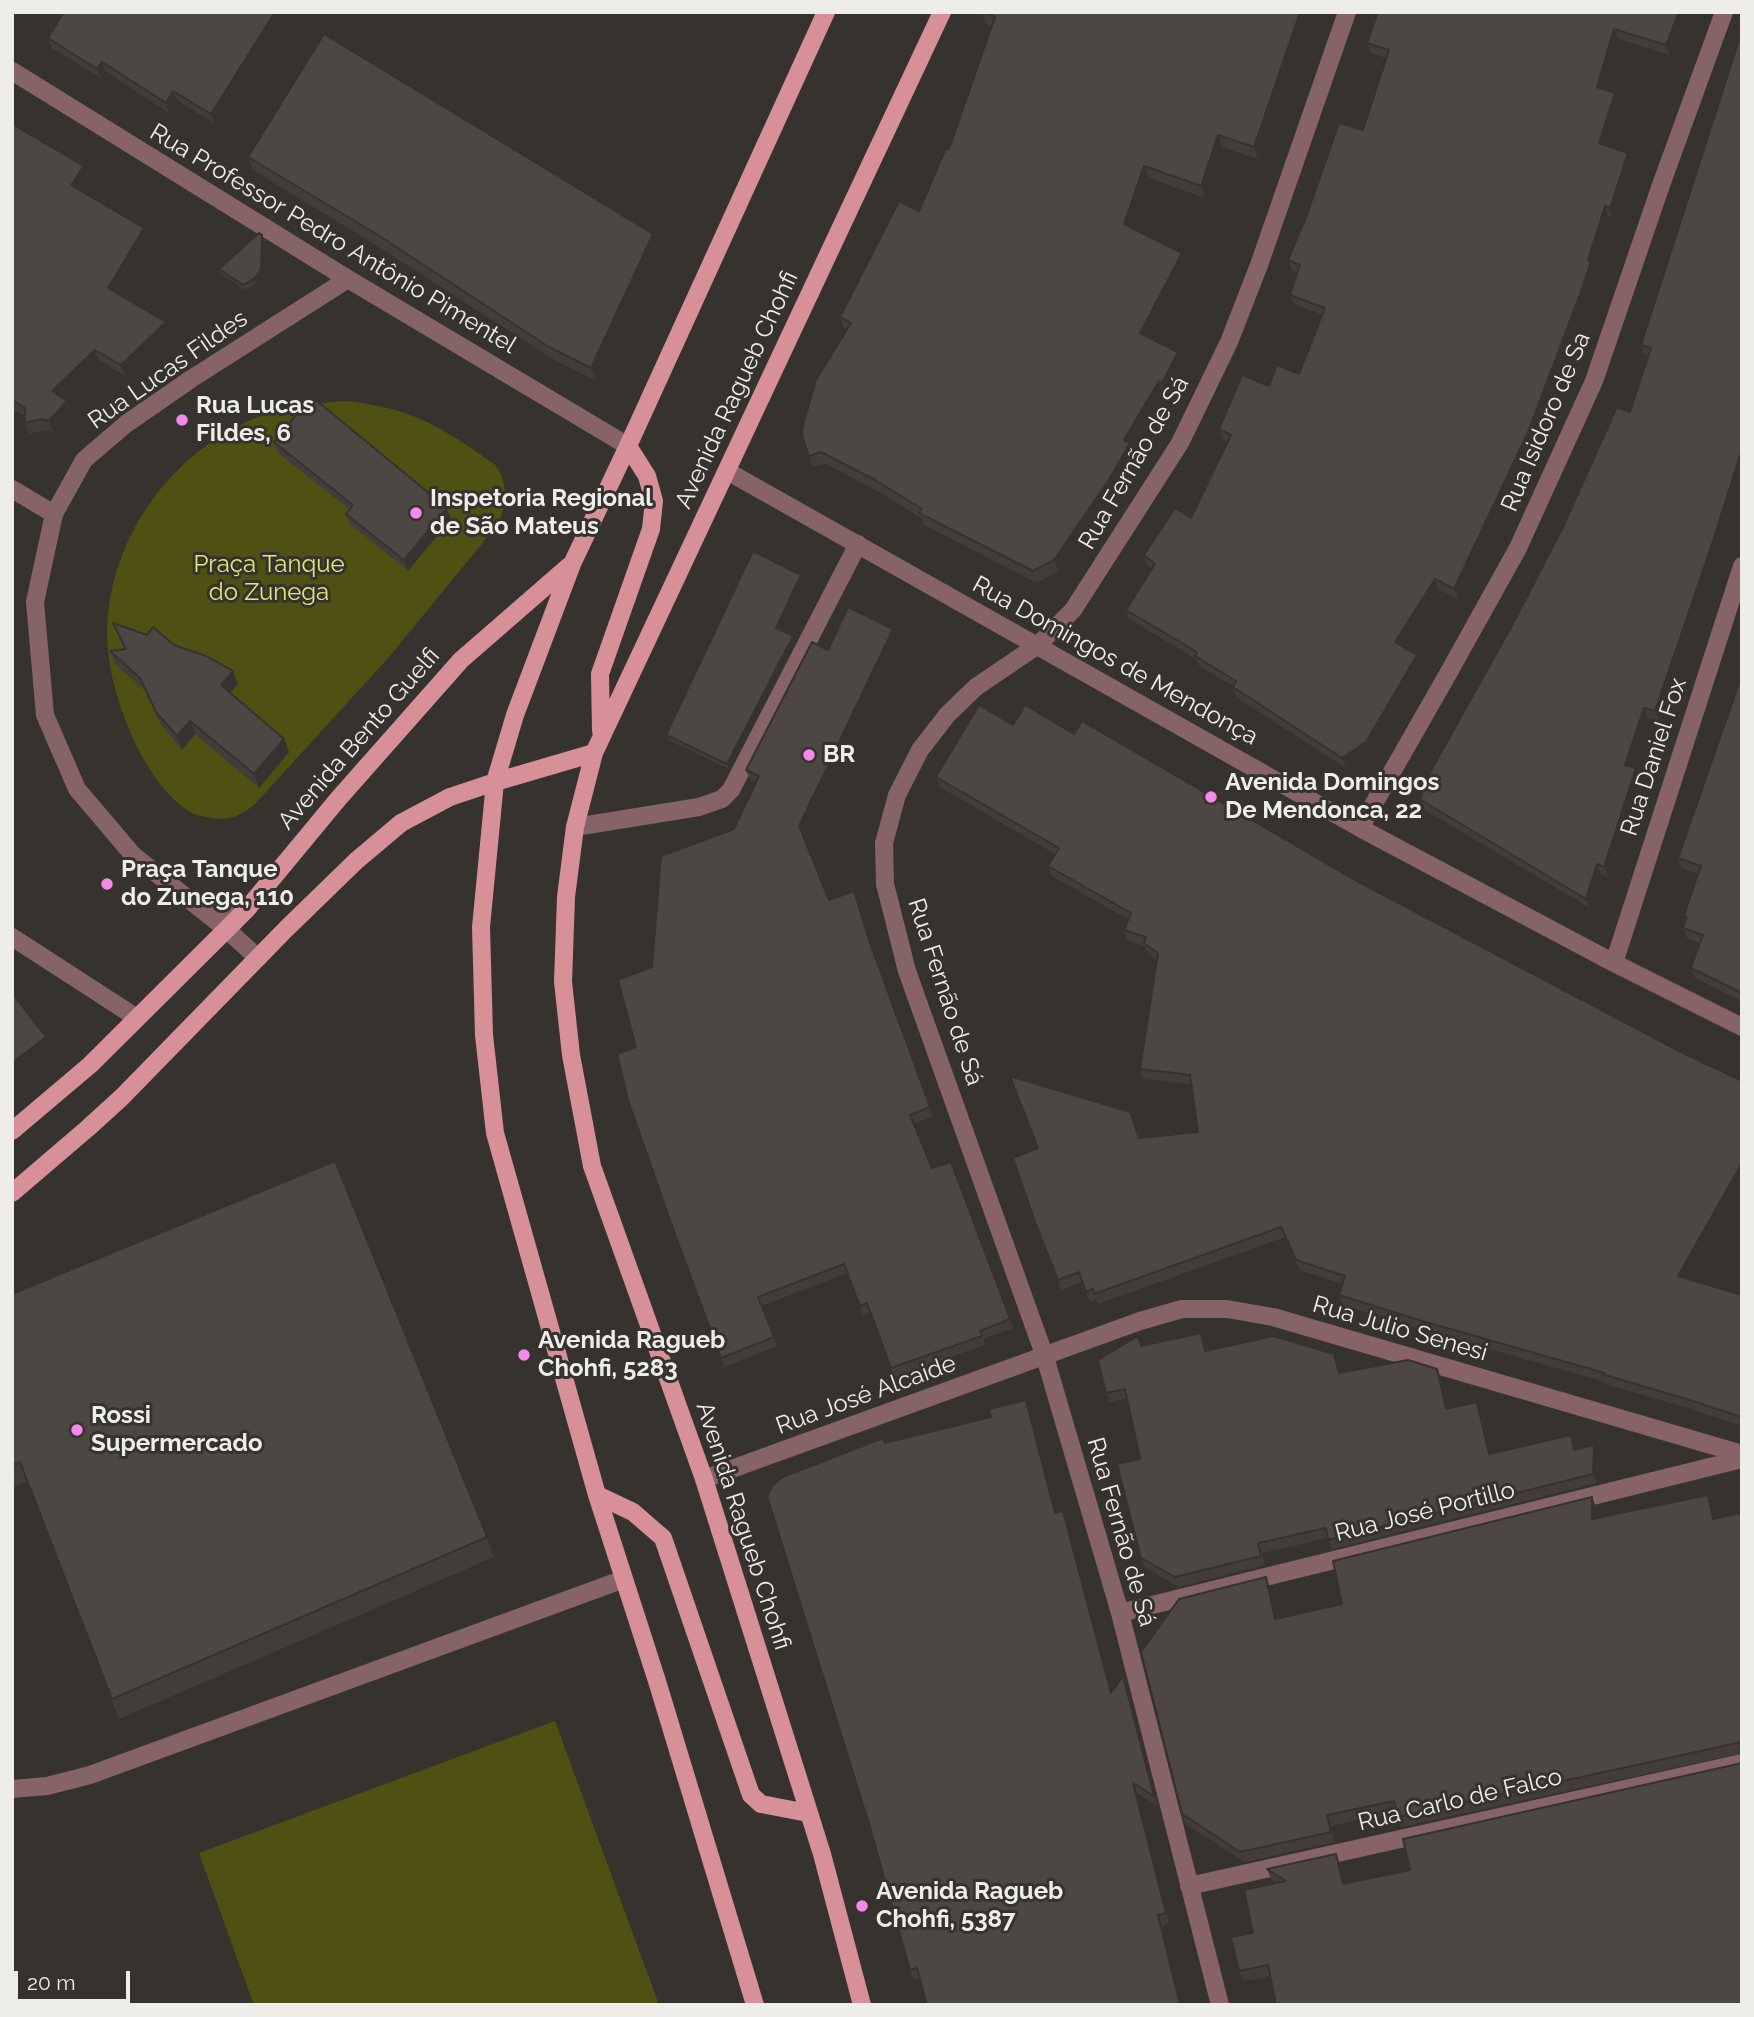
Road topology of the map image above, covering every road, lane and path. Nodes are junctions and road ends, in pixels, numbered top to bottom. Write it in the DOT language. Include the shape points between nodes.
graph roads {
  1 [pos="825,12"];
  2 [pos="942,12"];
  3 [pos="1347,12"];
  4 [pos="1724,12"];
  5 [pos="12,71"];
  6 [pos="348,279"];
  7 [pos="628,446"];
  8 [pos="727,471"];
  9 [pos="12,489"];
  10 [pos="54,514"];
  11 [pos="858,544"];
  12 [pos="572,564"];
  13 [pos="1742,566"];
  14 [pos="1038,645"];
  15 [pos="601,734"];
  16 [pos="594,753"];
  17 [pos="495,782"];
  18 [pos="575,827"];
  19 [pos="1360,828"];
  20 [pos="185,898"];
  21 [pos="247,909"];
  22 [pos="226,929"];
  23 [pos="12,937"];
  24 [pos="258,958"];
  25 [pos="1614,963"];
  26 [pos="137,1018"];
  27 [pos="1742,1027"];
  28 [pos="12,1131"];
  29 [pos="12,1193"];
  30 [pos="1045,1357"];
  31 [pos="1742,1454"];
  32 [pos="1742,1459"];
  33 [pos="704,1479"];
  34 [pos="597,1495"];
  35 [pos="624,1579"];
  36 [pos="1120,1613"];
  37 [pos="1742,1763"];
  38 [pos="12,1788"];
  39 [pos="808,1813"];
  40 [pos="1189,1886"];
  41 [pos="755,2005"];
  42 [pos="863,2005"];
  43 [pos="1220,2005"];
  1 -- 7 [label="main road"];
  2 -- 8 [label="main road, Avenida Ragueb Chohfi"];
  3 -- 14 [label="street, Rua Fernão de Sá" via="1259,265 1181,443 1073,610"];
  4 -- 19 [label="street, Rua Isidoro de Sa" via="1594,381 1518,548"];
  5 -- 6 [label="street, Rua Professor Pedro Antônio Pimentel"];
  6 -- 7 [label="street, Rua Professor Pedro Antônio Pimentel"];
  6 -- 10 [label="street, Rua Lucas Fildes" via="125,424 84,460"];
  7 -- 12 [label="main road"];
  7 -- 15 [label="main road" via="647,476 654,502 652,529 600,674"];
  8 -- 11 [label="street, Rua Domingos de Mendonça"];
  8 -- 15 [label="main road, Avenida Ragueb Chohfi"];
  9 -- 10 [label="street"];
  10 -- 20 [label="street, Rua Lucas Fildes" via="35,602 45,715 77,789 133,855"];
  11 -- 14 [label="street, Rua Domingos de Mendonça"];
  11 -- 18 [label="street" via="731,790 722,799 699,807"];
  12 -- 17 [label="main road"];
  12 -- 21 [label="main road, Avenida Bento Guelfi" via="461,660"];
  13 -- 25 [label="street, Rua Daniel Fox"];
  14 -- 19 [label="street, Rua Domingos de Mendonça"];
  14 -- 30 [label="street, Rua Fernão de Sá" via="976,687 940,723 897,795 884,844 885,884 907,971"];
  15 -- 16 [label="main road, Avenida Ragueb Chohfi"];
  16 -- 17 [label="main road"];
  16 -- 18 [label="main road, Avenida Ragueb Chohfi"];
  17 -- 24 [label="main road" via="450,797 401,823"];
  17 -- 34 [label="main road" via="481,927 484,1035 495,1133"];
  18 -- 33 [label="main road, Avenida Ragueb Chohfi" via="566,897 563,982 592,1166"];
  19 -- 25 [label="street, Rua Domingos de Mendonça"];
  20 -- 21 [label="street, Rua Lucas Fildes" via="218,908"];
  20 -- 22 [label="street, Rua Lucas Fildes"];
  21 -- 22 [label="main road, Avenida Bento Guelfi"];
  22 -- 24 [label="street, Rua Lucas Fildes"];
  22 -- 26 [label="main road, Avenida Bento Guelfi"];
  23 -- 26 [label="street"];
  24 -- 29 [label="main road" via="122,1097"];
  25 -- 27 [label="street, Rua Domingos de Mendonça"];
  26 -- 28 [label="main road, Avenida Bento Guelfi"];
  30 -- 31 [label="street, Rua Julio Senesi" via="1182,1309 1227,1309 1273,1317"];
  30 -- 33 [label="street, Rua José Alcaide"];
  30 -- 36 [label="street, Rua Fernão de Sá"];
  32 -- 36 [label="street, Rua José Portillo"];
  33 -- 39 [label="main road, Avenida Ragueb Chohfi"];
  34 -- 35 [label="main road"];
  34 -- 39 [label="main road" via="633,1512 663,1538 751,1795 761,1804"];
  35 -- 38 [label="street" via="90,1775 47,1786"];
  35 -- 41 [label="main road"];
  36 -- 40 [label="street, Rua Fernão de Sá"];
  37 -- 40 [label="street, Rua Carlo de Falco"];
  39 -- 42 [label="main road, Avenida Ragueb Chohfi"];
  40 -- 43 [label="street, Rua Fernão de Sá"];
}
